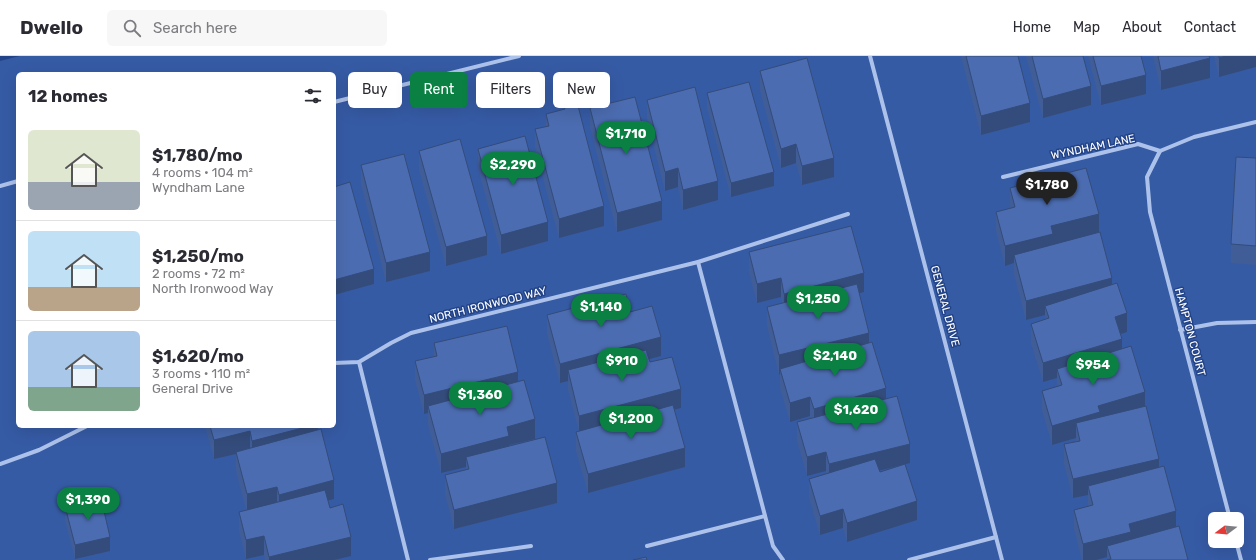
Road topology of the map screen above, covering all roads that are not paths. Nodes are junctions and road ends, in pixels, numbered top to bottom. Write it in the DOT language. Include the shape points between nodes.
graph roads {
  1 [pos="519,56"];
  2 [pos="870,56"];
  3 [pos="336,102"];
  4 [pos="1256,122"];
  5 [pos="1160,151"];
  6 [pos="1002,177"];
  7 [pos="16,182"];
  8 [pos="0,186"];
  9 [pos="848,214"];
  10 [pos="698,262"];
  11 [pos="1256,322"];
  12 [pos="1180,330"];
  13 [pos="336,362"];
  14 [pos="359,362"];
  15 [pos="83,428"];
  16 [pos="0,464"];
  17 [pos="1228,512"];
  18 [pos="765,516"];
  19 [pos="996,537"];
  20 [pos="531,546"];
  21 [pos="647,546"];
  22 [pos="1238,548"];
  23 [pos="408,560"];
  24 [pos="430,560"];
  25 [pos="783,560"];
  26 [pos="909,560"];
  27 [pos="1002,560"];
  28 [pos="1241,560"];
  1 -- 3 [label="street"];
  2 -- 19 [label="street, GENERAL DRIVE"];
  4 -- 5 [label="street" via="1194,137"];
  5 -- 6 [label="street, WYNDHAM LANE" via="1138,144"];
  5 -- 12 [label="street, HAMPTON COURT" via="1147,177 1150,212"];
  7 -- 8 [label="street"];
  9 -- 10 [label="street, NORTH IRONWOOD WAY"];
  10 -- 14 [label="street, NORTH IRONWOOD WAY" via="411,333"];
  10 -- 18 [label="street"];
  11 -- 12 [label="street" via="1218,322"];
  12 -- 17 [label="street, HAMPTON COURT"];
  13 -- 14 [label="street"];
  14 -- 23 [label="street"];
  15 -- 16 [label="street" via="39,450"];
  18 -- 21 [label="street"];
  18 -- 25 [label="street" via="773,546"];
  19 -- 26 [label="street"];
  19 -- 27 [label="street, GENERAL DRIVE"];
  20 -- 24 [label="street"];
  22 -- 28 [label="street"];
}
